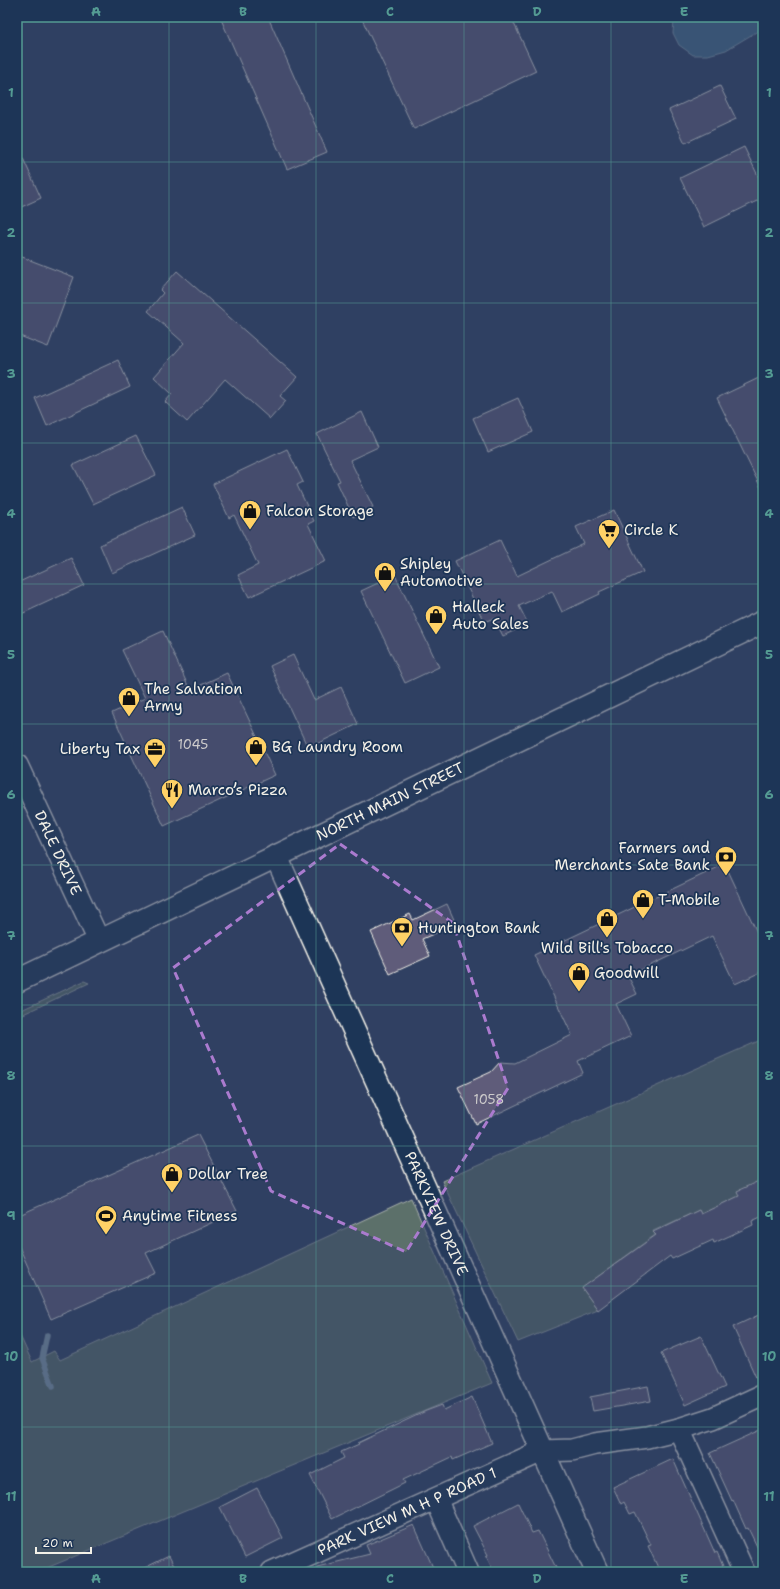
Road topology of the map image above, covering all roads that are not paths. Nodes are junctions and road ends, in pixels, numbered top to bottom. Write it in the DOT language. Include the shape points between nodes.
graph roads {
  1 [pos="763,622"];
  2 [pos="17,765"];
  3 [pos="276,856"];
  4 [pos="99,941"];
  5 [pos="17,981"];
  6 [pos="763,1395"];
  7 [pos="679,1429"];
  8 [pos="542,1451"];
  9 [pos="436,1498"];
  10 [pos="272,1572"];
  11 [pos="468,1572"];
  12 [pos="597,1572"];
  13 [pos="744,1572"];
  1 -- 3 [label="main road, NORTH MAIN STREET"];
  2 -- 4 [label="street, DALE DRIVE"];
  3 -- 4 [label="main road, NORTH MAIN STREET"];
  3 -- 8 [label="main road, PARKVIEW DRIVE"];
  4 -- 5 [label="main road, NORTH MAIN STREET"];
  6 -- 7 [label="street" via="713,1418"];
  7 -- 8 [label="street" via="572,1450"];
  7 -- 13 [label="street"];
  8 -- 9 [label="street, PARK VIEW M H P ROAD 1"];
  8 -- 12 [label="main road, PARKVIEW DRIVE"];
  9 -- 10 [label="street, PARK VIEW M H P ROAD 1"];
  9 -- 11 [label="street"];
}
